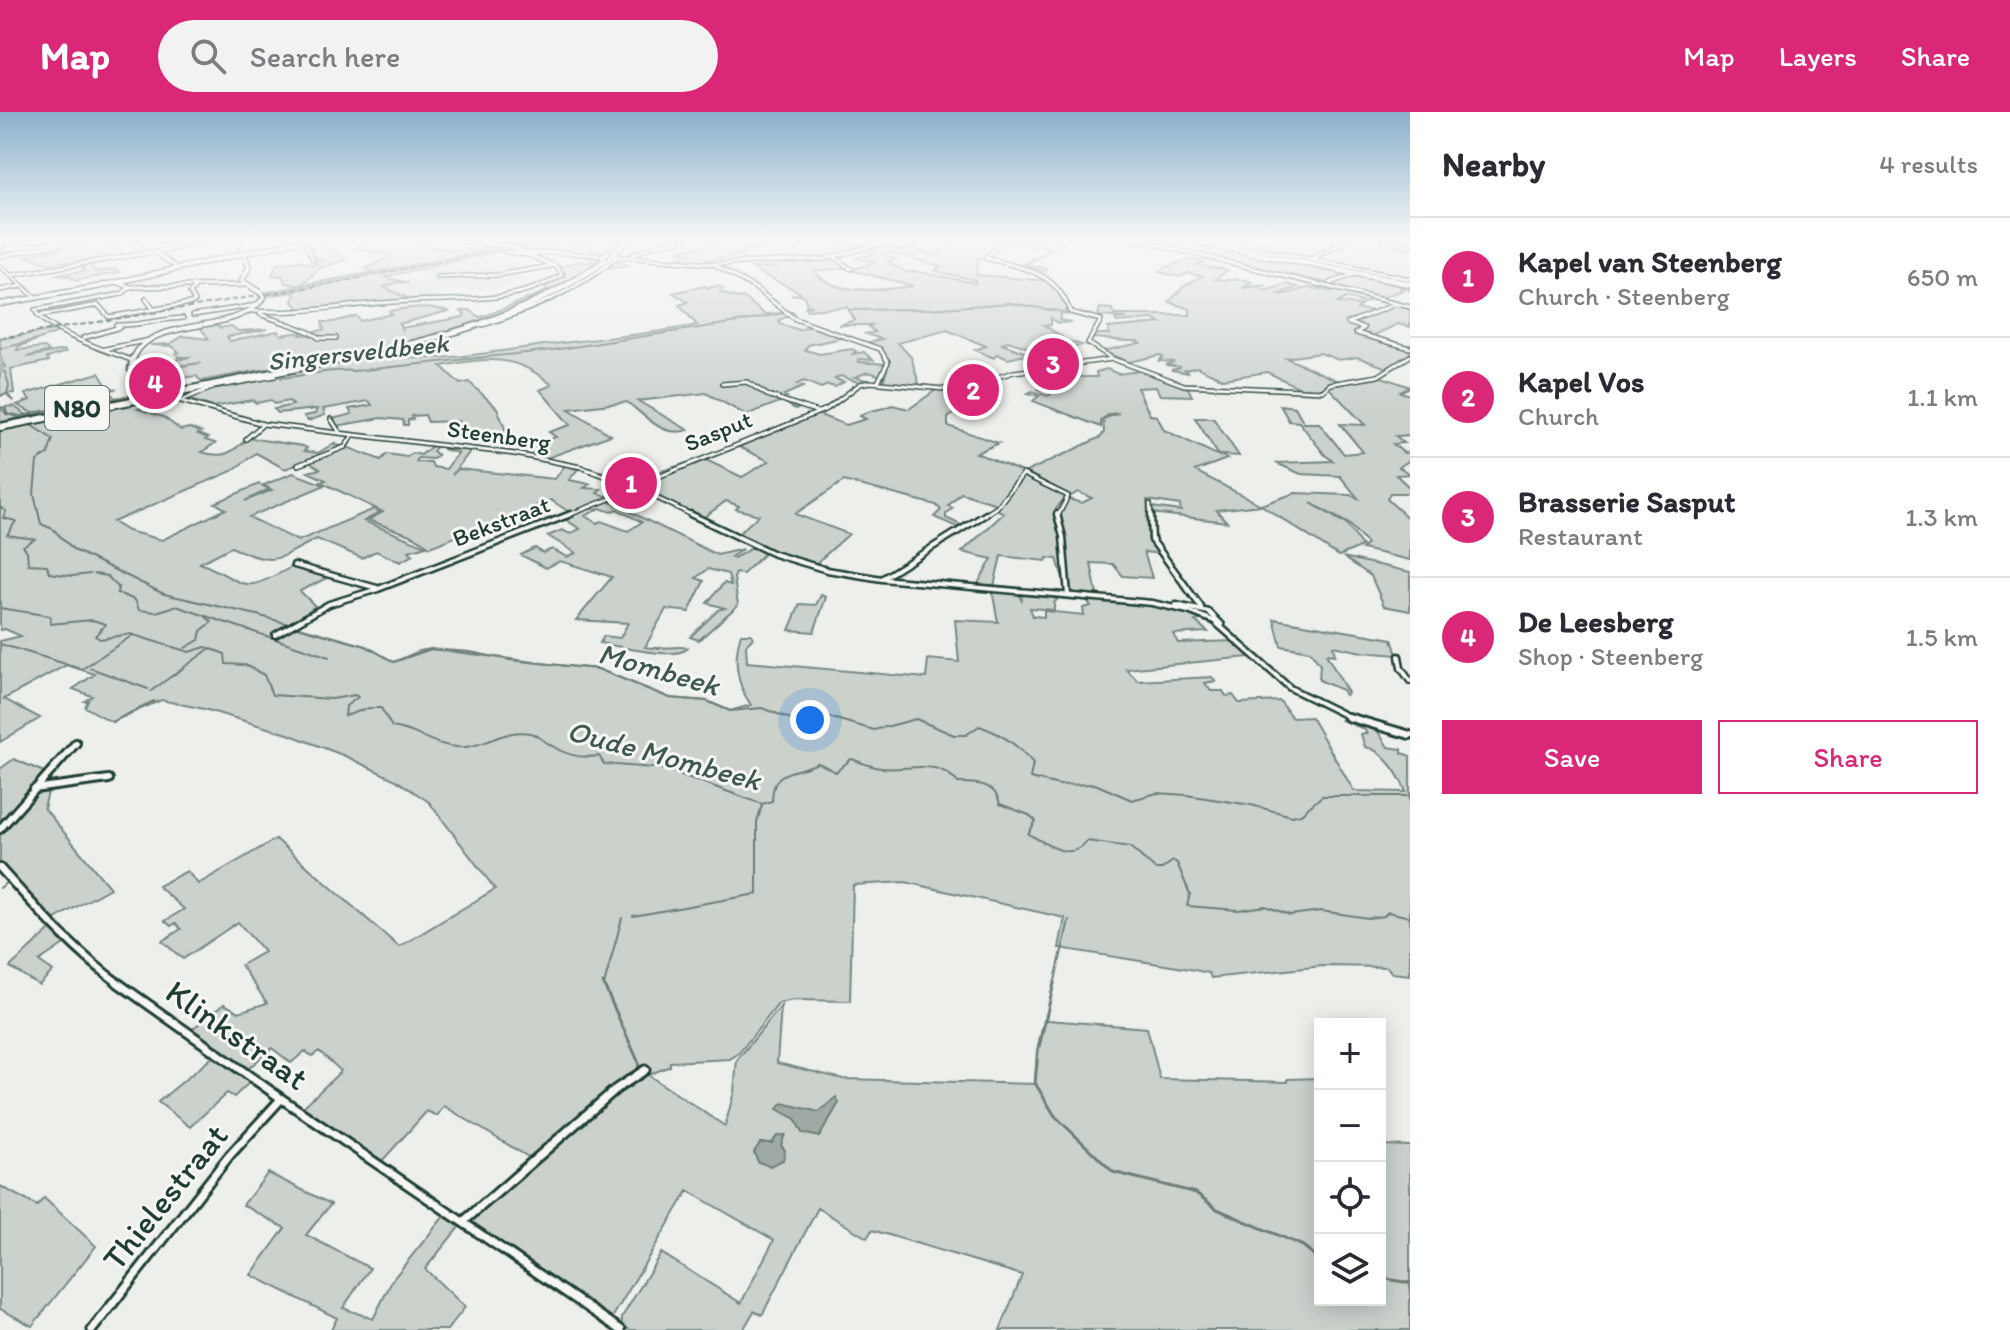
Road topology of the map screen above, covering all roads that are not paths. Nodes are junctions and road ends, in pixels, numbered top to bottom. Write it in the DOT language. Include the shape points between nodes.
graph roads {
  1 [pos="29,296"];
  2 [pos="45,296"];
  3 [pos="112,296"];
  4 [pos="192,296"];
  5 [pos="262,296"];
  6 [pos="501,296"];
  7 [pos="540,296"];
  8 [pos="551,296"];
  9 [pos="557,296"];
  10 [pos="765,296"];
  11 [pos="1065,296"];
  12 [pos="1372,296"];
  13 [pos="146,299"];
  14 [pos="32,301"];
  15 [pos="1398,303"];
  16 [pos="0,304"];
  17 [pos="258,305"];
  18 [pos="54,306"];
  19 [pos="1410,307"];
  20 [pos="154,310"];
  21 [pos="252,311"];
  22 [pos="259,312"];
  23 [pos="193,315"];
  24 [pos="37,316"];
  25 [pos="183,318"];
  26 [pos="116,325"];
  27 [pos="121,326"];
  28 [pos="83,338"];
  29 [pos="336,338"];
  30 [pos="151,340"];
  31 [pos="1410,348"];
  32 [pos="104,349"];
  33 [pos="1410,356"];
  34 [pos="1113,359"];
  35 [pos="131,360"];
  36 [pos="877,382"];
  37 [pos="722,384"];
  38 [pos="154,390"];
  39 [pos="183,390"];
  40 [pos="176,397"];
  41 [pos="183,400"];
  42 [pos="818,412"];
  43 [pos="331,419"];
  44 [pos="263,424"];
  45 [pos="0,425"];
  46 [pos="340,433"];
  47 [pos="353,435"];
  48 [pos="246,439"];
  49 [pos="298,465"];
  50 [pos="635,488"];
  51 [pos="1150,504"];
  52 [pos="294,565"];
  53 [pos="882,579"];
  54 [pos="378,589"];
  55 [pos="1068,595"];
  56 [pos="1167,605"];
  57 [pos="1201,607"];
  58 [pos="1223,626"];
  59 [pos="275,635"];
  60 [pos="1399,656"];
  61 [pos="1410,681"];
  62 [pos="1410,735"];
  63 [pos="76,743"];
  64 [pos="109,779"];
  65 [pos="33,789"];
  66 [pos="0,829"];
  67 [pos="0,868"];
  68 [pos="645,1070"];
  69 [pos="282,1099"];
  70 [pos="463,1222"];
  71 [pos="92,1330"];
  72 [pos="621,1330"];
  1 -- 14 [label="street"];
  2 -- 14 [label="main road"];
  2 -- 18 [label="street"];
  3 -- 18 [label="street"];
  4 -- 20 [label="street" via="195,302"];
  5 -- 17 [label="street"];
  6 -- 22 [label="street"];
  7 -- 38 [label="highway, N80" via="467,325 376,348"];
  8 -- 39 [label="highway, N80" via="471,326 391,347"];
  9 -- 41 [label="street" via="510,317 410,346 207,389"];
  10 -- 36 [label="street" via="795,319 880,349 888,362"];
  11 -- 34 [label="street" via="1070,312 1101,320 1088,343"];
  12 -- 15 [label="street"];
  13 -- 20 [label="street"];
  14 -- 16 [label="main road"];
  15 -- 19 [label="street"];
  15 -- 31 [label="street" via="1348,323 1364,328 1356,333"];
  17 -- 21 [label="street"];
  17 -- 23 [label="street"];
  18 -- 24 [label="street" via="35,310"];
  20 -- 24 [label="street" via="109,317 98,305"];
  21 -- 22 [label="street"];
  21 -- 30 [label="street"];
  22 -- 29 [label="street" via="319,338"];
  24 -- 28 [label="street"];
  25 -- 27 [label="street"];
  26 -- 27 [label="street"];
  27 -- 28 [label="street"];
  28 -- 32 [label="street"];
  30 -- 32 [label="street"];
  30 -- 35 [label="street"];
  32 -- 35 [label="street"];
  33 -- 34 [label="street" via="1374,377 1318,391 1184,385"];
  34 -- 36 [label="street" via="1014,372 954,390"];
  35 -- 38 [label="street" via="131,370"];
  36 -- 42 [label="street, Sasput" via="860,384"];
  37 -- 42 [label="street, Sasput" via="747,382 767,395"];
  38 -- 39 [label="highway, N80"];
  38 -- 40 [label="street, Steenberg"];
  38 -- 41 [label="street, Steenberg"];
  38 -- 45 [label="highway, N80"];
  38 -- 45 [label="highway, N80"];
  39 -- 40 [label="street"];
  40 -- 41 [label="street, Steenberg"];
  41 -- 44 [label="street, Steenberg"];
  42 -- 50 [label="street, Sasput"];
  43 -- 46 [label="street"];
  44 -- 46 [label="street, Steenberg"];
  44 -- 48 [label="street"];
  46 -- 47 [label="street, Steenberg"];
  47 -- 49 [label="street" via="345,447"];
  47 -- 50 [label="street, Steenberg" via="535,457 581,467"];
  50 -- 53 [label="street, Steenberg" via="790,560"];
  50 -- 54 [label="street, Bekstraat"];
  51 -- 57 [label="street" via="1152,540"];
  52 -- 54 [label="street"];
  53 -- 55 [label="street, Steenberg"];
  53 -- 55 [label="street" via="997,507 1023,474 1068,496 1057,513"];
  54 -- 59 [label="street, Bekstraat" via="329,604"];
  55 -- 56 [label="street, Steenberg"];
  56 -- 57 [label="street"];
  56 -- 58 [label="street"];
  57 -- 58 [label="street"];
  58 -- 62 [label="street" via="1263,666 1305,696 1365,723"];
  60 -- 61 [label="street"];
  63 -- 65 [label="street"];
  64 -- 65 [label="street"];
  65 -- 66 [label="street"];
  67 -- 69 [label="street, Klinkstraat" via="97,968"];
  68 -- 70 [label="street" via="616,1089"];
  69 -- 70 [label="street, Klinkstraat"];
  69 -- 71 [label="street, Thielestraat" via="229,1156"];
  70 -- 72 [label="street, Klinkstraat"];
}
